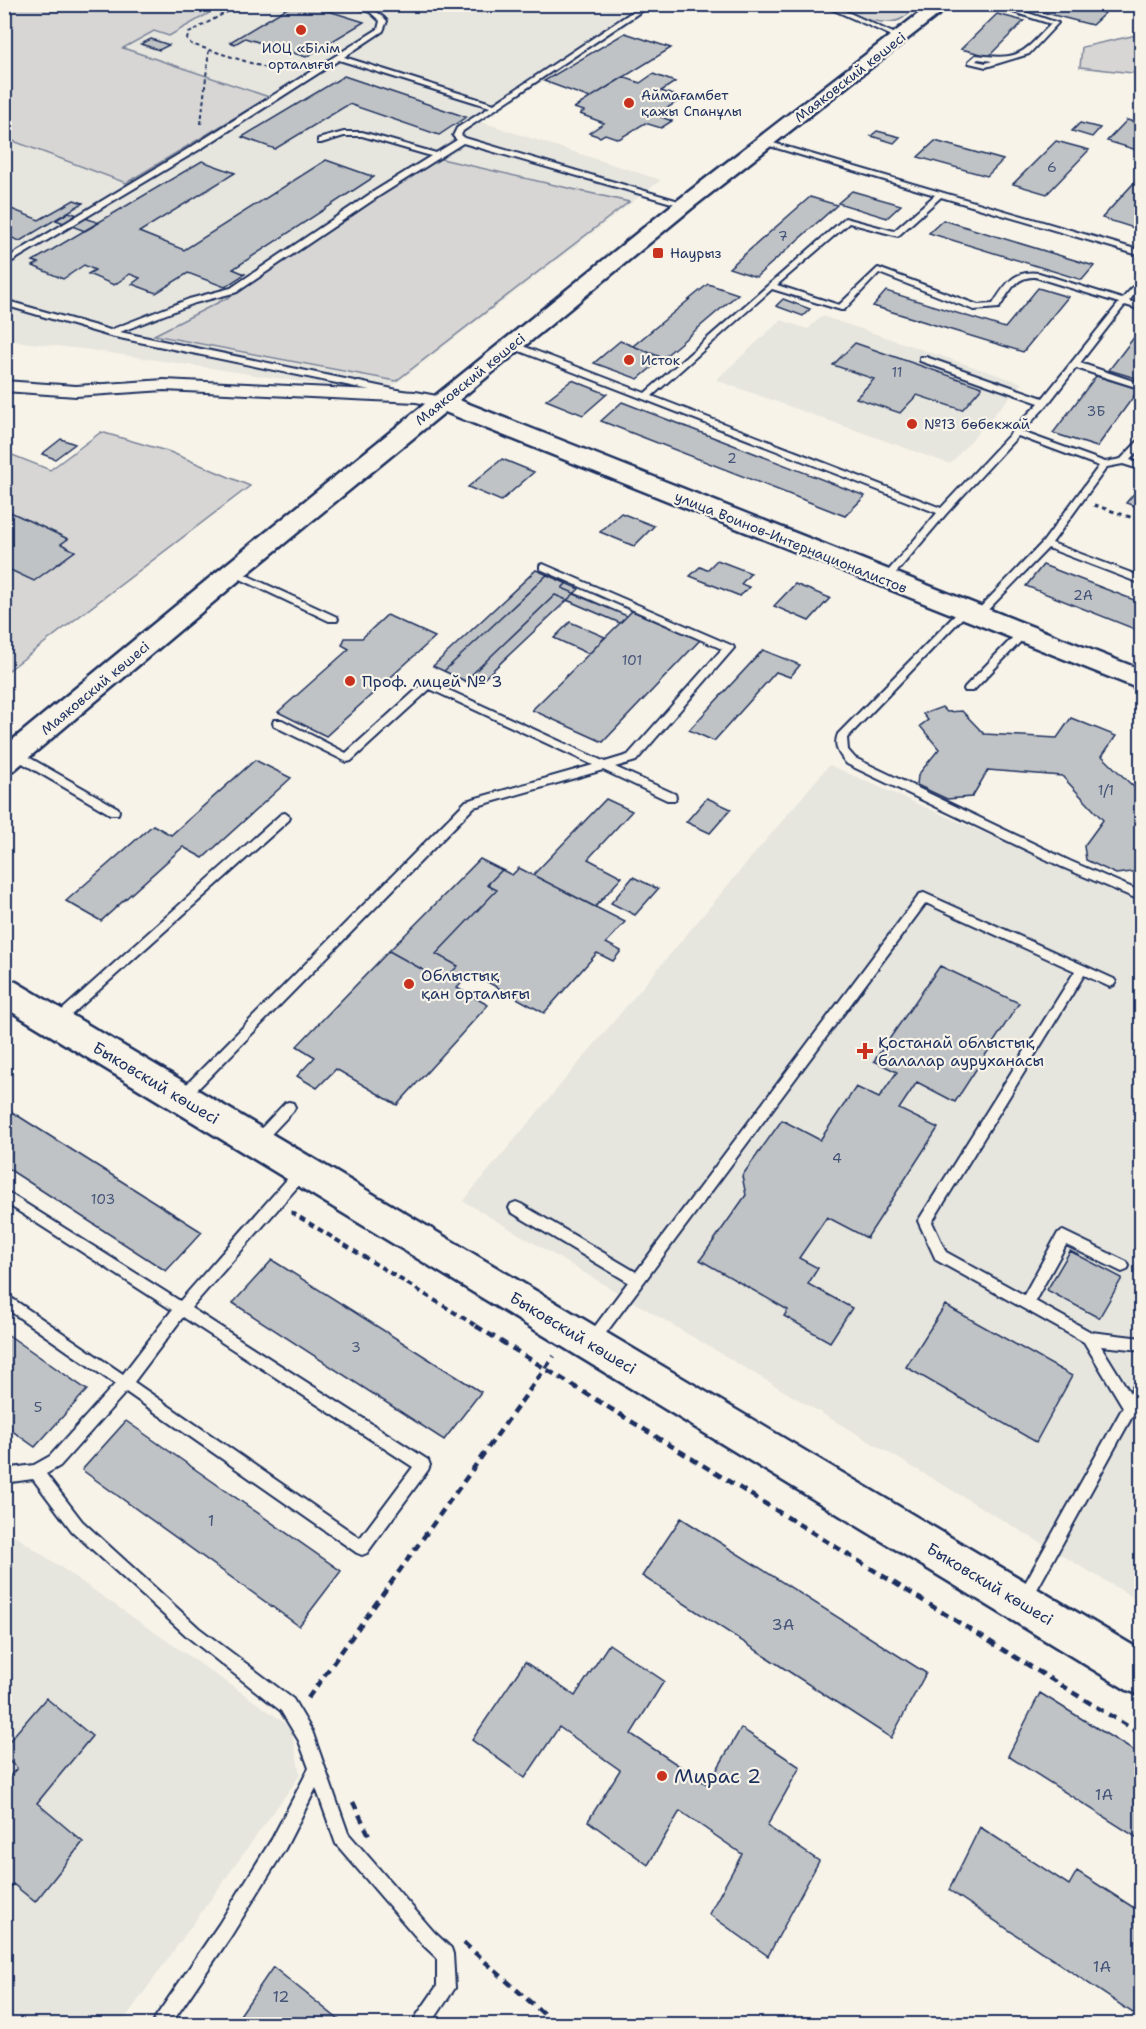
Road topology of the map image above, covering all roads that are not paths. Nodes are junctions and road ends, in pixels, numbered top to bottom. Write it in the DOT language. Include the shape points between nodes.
graph roads {
  1 [pos="350,4"];
  2 [pos="649,4"];
  3 [pos="824,4"];
  4 [pos="943,4"];
  5 [pos="1021,4"];
  6 [pos="901,38"];
  7 [pos="337,57"];
  8 [pos="1003,60"];
  9 [pos="494,106"];
  10 [pos="462,140"];
  11 [pos="321,141"];
  12 [pos="766,142"];
  13 [pos="437,156"];
  14 [pos="940,194"];
  15 [pos="685,204"];
  16 [pos="1142,254"];
  17 [pos="4,264"];
  18 [pos="1142,279"];
  19 [pos="771,286"];
  20 [pos="4,302"];
  21 [pos="1122,302"];
  22 [pos="1142,308"];
  23 [pos="110,333"];
  24 [pos="512,345"];
  25 [pos="923,359"];
  26 [pos="1076,365"];
  27 [pos="4,386"];
  28 [pos="1142,387"];
  29 [pos="646,397"];
  30 [pos="429,400"];
  31 [pos="1045,402"];
  32 [pos="1015,432"];
  33 [pos="1142,440"];
  34 [pos="1124,461"];
  35 [pos="1104,465"];
  36 [pos="1142,467"];
  37 [pos="943,512"];
  38 [pos="1046,544"];
  39 [pos="543,567"];
  40 [pos="233,572"];
  41 [pos="886,579"];
  42 [pos="1142,581"];
  43 [pos="971,613"];
  44 [pos="333,619"];
  45 [pos="1023,633"];
  46 [pos="1142,681"];
  47 [pos="969,690"];
  48 [pos="278,723"];
  49 [pos="10,759"];
  50 [pos="604,766"];
  51 [pos="671,797"];
  52 [pos="114,811"];
  53 [pos="285,817"];
  54 [pos="1142,897"];
  55 [pos="1082,969"];
  56 [pos="1110,982"];
  57 [pos="4,991"];
  58 [pos="56,1022"];
  59 [pos="181,1098"];
  60 [pos="289,1107"];
  61 [pos="256,1143"];
  62 [pos="303,1171"];
  63 [pos="4,1195"];
  64 [pos="516,1209"];
  65 [pos="1122,1266"];
  66 [pos="637,1280"];
  67 [pos="4,1299"];
  68 [pos="1027,1303"];
  69 [pos="181,1309"];
  70 [pos="580,1337"];
  71 [pos="1089,1338"];
  72 [pos="1142,1344"];
  73 [pos="125,1383"];
  74 [pos="1142,1385"];
  75 [pos="1136,1409"];
  76 [pos="36,1472"];
  77 [pos="4,1476"];
  78 [pos="1022,1603"];
  79 [pos="1142,1675"];
  80 [pos="317,1769"];
  81 [pos="161,2025"];
  82 [pos="421,2025"];
  1 -- 7 [label="lane" via="372,11 384,21 381,30"];
  2 -- 9 [label="lane"];
  3 -- 6 [label="lane"];
  4 -- 6 [label="main road, Маяковский көшесі"];
  5 -- 8 [label="lane" via="1015,11 1055,23 1027,53"];
  6 -- 12 [label="main road, Маяковский көшесі"];
  7 -- 9 [label="lane"];
  7 -- 17 [label="lane"];
  9 -- 10 [label="lane" via="460,130 457,136"];
  10 -- 13 [label="lane"];
  10 -- 15 [label="lane"];
  11 -- 13 [label="lane" via="344,134 362,134"];
  12 -- 14 [label="lane"];
  12 -- 15 [label="main road, Маяковский көшесі"];
  13 -- 23 [label="lane" via="234,290 192,301"];
  14 -- 16 [label="lane"];
  14 -- 19 [label="lane" via="895,234 848,220"];
  15 -- 24 [label="main road, Маяковский көшесі"];
  18 -- 21 [label="lane"];
  19 -- 21 [label="lane" via="841,308 878,270 977,309 996,306 1023,273"];
  19 -- 29 [label="lane"];
  20 -- 23 [label="lane"];
  21 -- 22 [label="lane"];
  21 -- 26 [label="lane"];
  23 -- 30 [label="lane"];
  24 -- 29 [label="lane"];
  24 -- 30 [label="main road, Маяковский көшесі"];
  25 -- 31 [label="lane"];
  26 -- 28 [label="lane"];
  26 -- 31 [label="lane"];
  27 -- 30 [label="street" via="75,391 165,386"];
  29 -- 37 [label="lane"];
  30 -- 40 [label="main road, Маяковский көшесі"];
  30 -- 41 [label="main road, улица Воинов-Интернационалистов"];
  31 -- 32 [label="lane"];
  32 -- 35 [label="lane"];
  32 -- 37 [label="lane"];
  33 -- 34 [label="lane"];
  34 -- 35 [label="lane"];
  34 -- 36 [label="lane"];
  35 -- 38 [label="lane"];
  37 -- 41 [label="lane"];
  38 -- 42 [label="lane"];
  38 -- 43 [label="lane"];
  39 -- 50 [label="lane" via="729,648 632,758"];
  40 -- 44 [label="lane"];
  40 -- 49 [label="main road, Маяковский көшесі"];
  41 -- 43 [label="main road, улица Воинов-Интернационалистов"];
  43 -- 45 [label="main road, улица Воинов-Интернационалистов"];
  43 -- 54 [label="lane" via="842,737 844,753 851,761"];
  45 -- 46 [label="main road, улица Воинов-Интернационалистов"];
  45 -- 47 [label="lane"];
  48 -- 50 [label="lane" via="347,758 429,684"];
  49 -- 52 [label="lane"];
  50 -- 51 [label="lane"];
  50 -- 59 [label="lane" via="470,804"];
  53 -- 58 [label="lane"];
  55 -- 56 [label="lane"];
  55 -- 66 [label="lane" via="924,897"];
  55 -- 68 [label="lane" via="926,1221 941,1256"];
  57 -- 58 [label="main road, Быковский көшесі"];
  58 -- 59 [label="main road, Быковский көшесі"];
  59 -- 61 [label="main road, Быковский көшесі"];
  60 -- 61 [label="lane"];
  61 -- 62 [label="main road, Быковский көшесі"];
  62 -- 69 [label="lane"];
  62 -- 70 [label="main road, Быковский көшесі"];
  63 -- 69 [label="lane"];
  64 -- 66 [label="lane"];
  65 -- 68 [label="lane" via="1063,1237"];
  66 -- 70 [label="lane"];
  67 -- 73 [label="lane"];
  68 -- 71 [label="lane"];
  69 -- 73 [label="lane"];
  69 -- 73 [label="lane" via="423,1465 362,1548"];
  70 -- 78 [label="main road, Быковский көшесі"];
  71 -- 72 [label="lane"];
  71 -- 75 [label="lane"];
  73 -- 76 [label="lane" via="55,1461"];
  74 -- 75 [label="lane"];
  75 -- 78 [label="lane"];
  76 -- 77 [label="lane"];
  76 -- 80 [label="lane" via="77,1526 194,1633 287,1705 306,1737"];
  78 -- 79 [label="main road, Быковский көшесі"];
  80 -- 81 [label="lane" via="261,1872"];
  80 -- 82 [label="lane" via="342,1838 445,1954 446,1988"];
}
